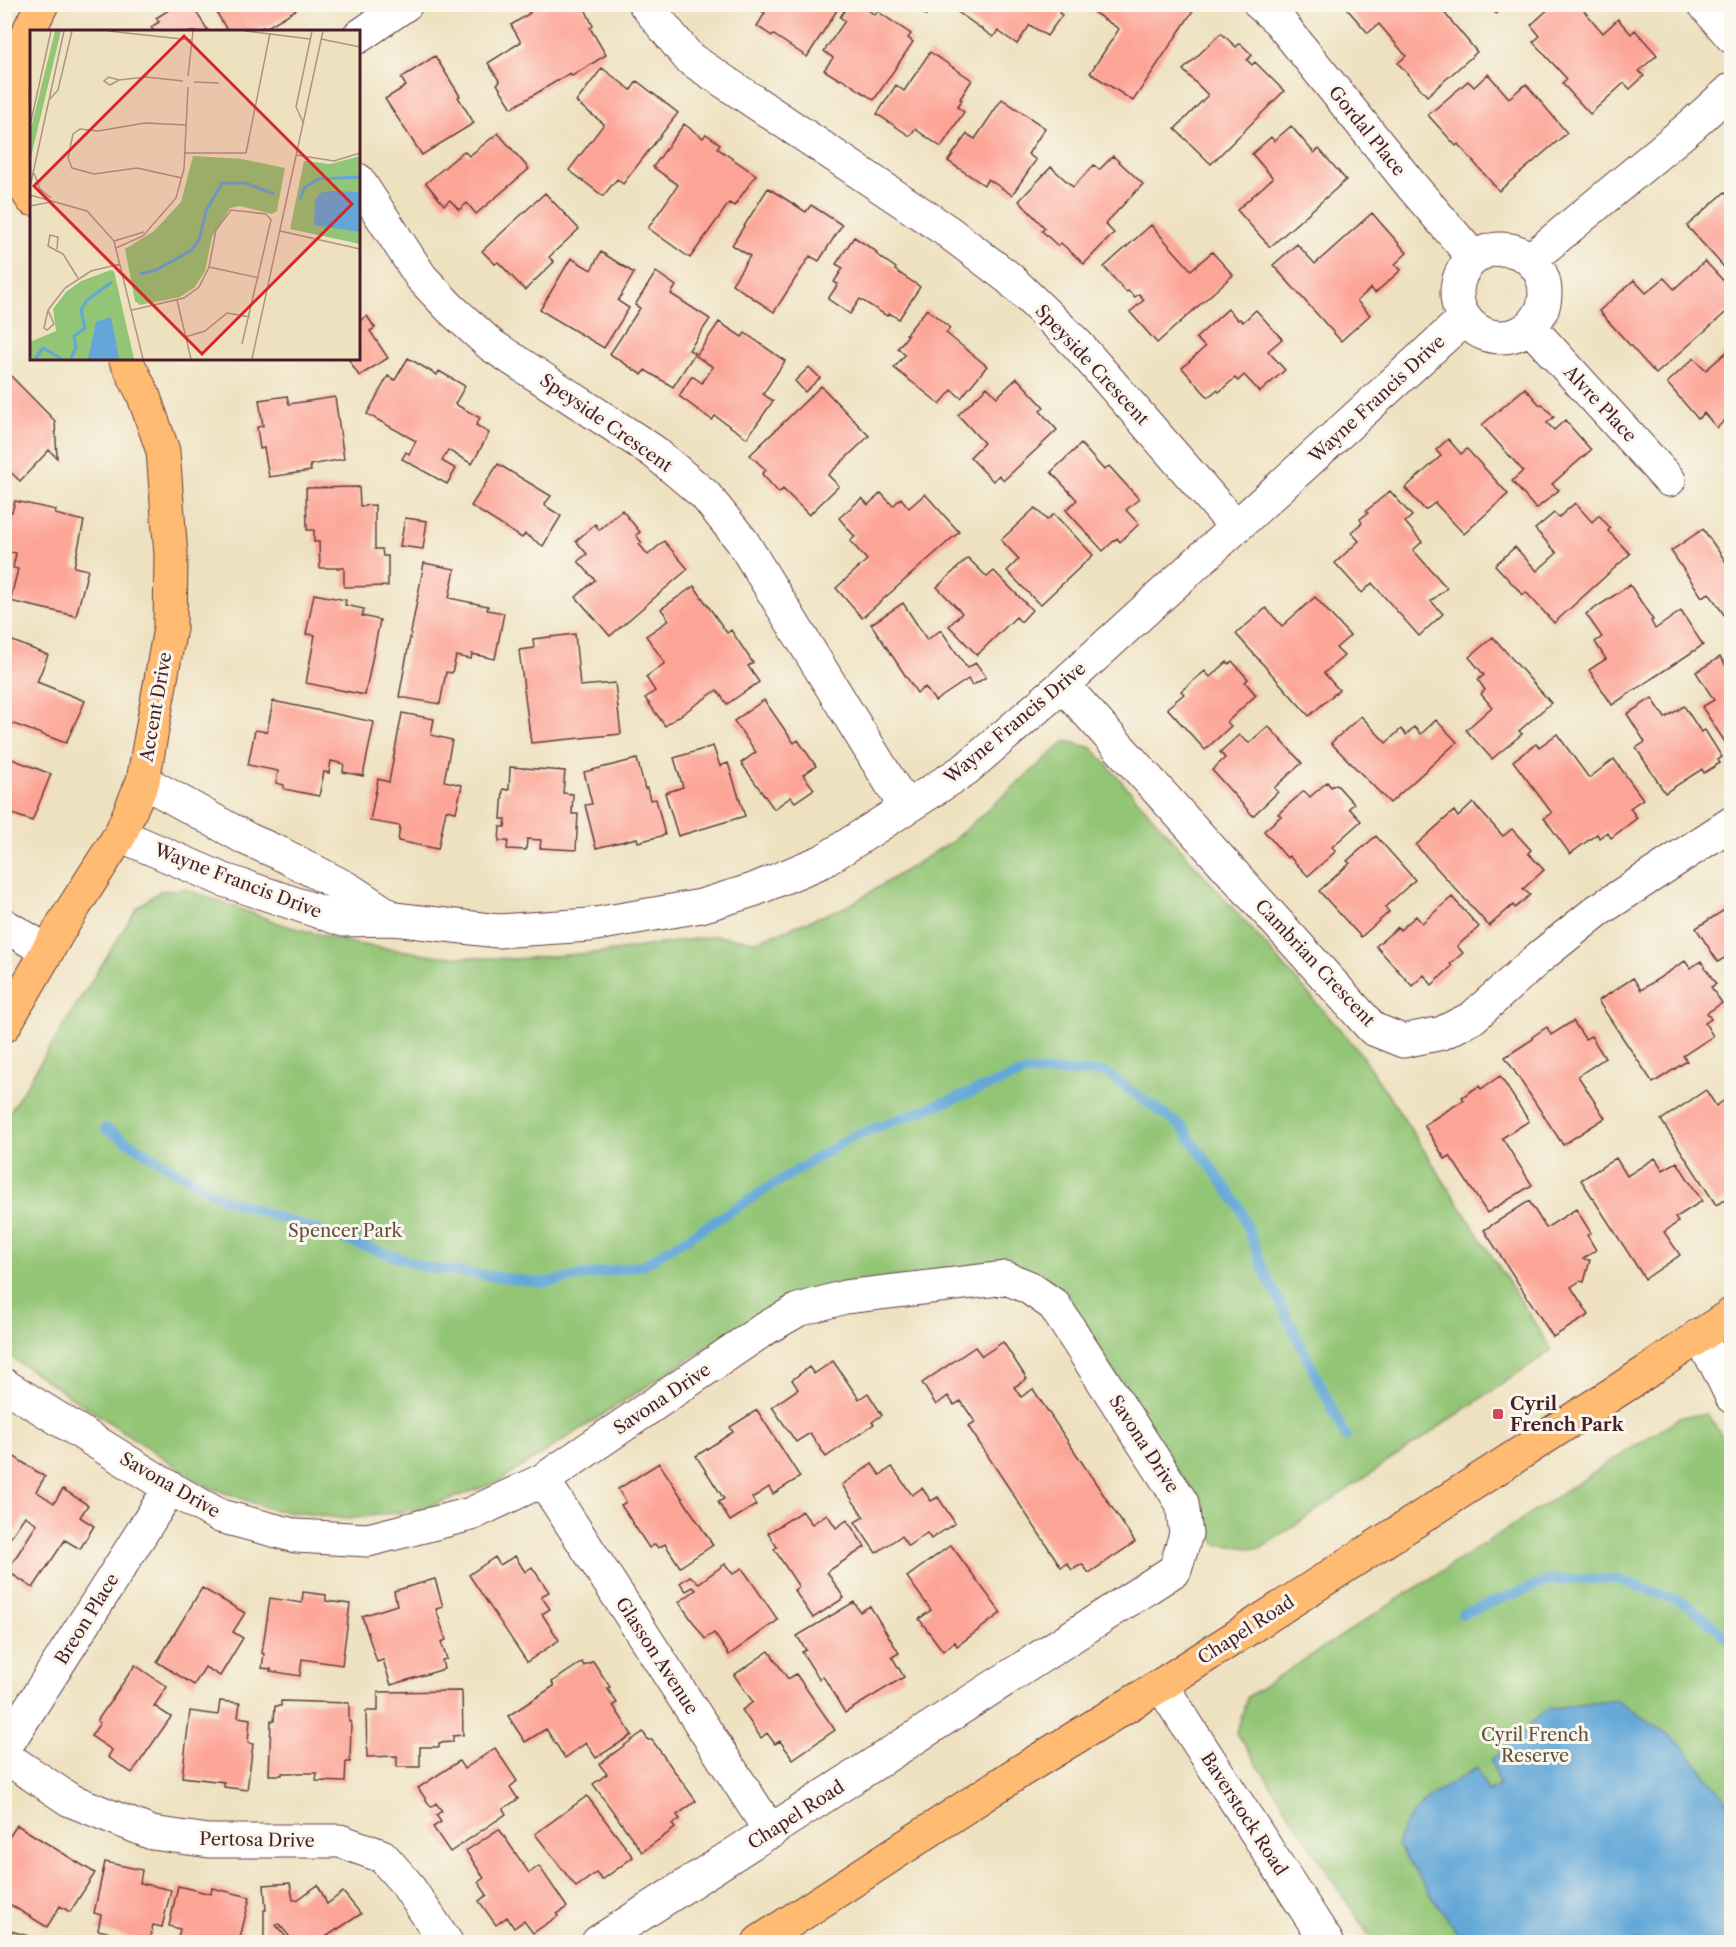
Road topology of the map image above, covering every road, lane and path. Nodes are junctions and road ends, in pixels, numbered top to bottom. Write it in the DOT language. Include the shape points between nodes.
graph roads {
  1 [pos="42,4"];
  2 [pos="406,4"];
  3 [pos="645,4"];
  4 [pos="1260,4"];
  5 [pos="1704,4"];
  6 [pos="360,36"];
  7 [pos="1731,37"];
  8 [pos="1731,89"];
  9 [pos="30,155"];
  10 [pos="4,156"];
  11 [pos="360,183"];
  12 [pos="4,192"];
  13 [pos="30,196"];
  14 [pos="30,211"];
  15 [pos="1473,257"];
  16 [pos="1531,259"];
  17 [pos="1465,318"];
  18 [pos="1530,327"];
  19 [pos="126,360"];
  20 [pos="1670,480"];
  21 [pos="1236,527"];
  22 [pos="1064,685"];
  23 [pos="143,781"];
  24 [pos="906,808"];
  25 [pos="1731,823"];
  26 [pos="120,835"];
  27 [pos="394,919"];
  28 [pos="4,925"];
  29 [pos="47,951"];
  30 [pos="4,1026"];
  31 [pos="1731,1314"];
  32 [pos="1698,1336"];
  33 [pos="4,1385"];
  34 [pos="1731,1397"];
  35 [pos="543,1480"];
  36 [pos="170,1488"];
  37 [pos="1175,1570"];
  38 [pos="1161,1685"];
  39 [pos="4,1749"];
  40 [pos="4,1756"];
  41 [pos="771,1832"];
  42 [pos="446,1942"];
  43 [pos="598,1942"];
  44 [pos="759,1942"];
  45 [pos="1327,1942"];
  1 -- 9 [label="main road" via="18,53 13,91"];
  2 -- 6 [label="street"];
  3 -- 21 [label="street, Speyside Crescent" via="689,58 947,231 1009,278 1077,344"];
  4 -- 15 [label="street, Gordal Place" via="1279,21"];
  5 -- 7 [label="street"];
  8 -- 16 [label="street"];
  10 -- 13 [label="main road"];
  11 -- 24 [label="street, Speyside Crescent" via="422,278 451,309 491,345 652,451 705,495 742,541"];
  12 -- 14 [label="main road"];
  15 -- 16 [label="street" via="1505,248"];
  15 -- 17 [label="street" via="1457,284 1457,302"];
  16 -- 18 [label="street" via="1541,271 1545,301"];
  17 -- 18 [label="street" via="1475,329 1503,338"];
  17 -- 21 [label="street, Wayne Francis Drive"];
  18 -- 20 [label="street, Alvre Place"];
  19 -- 23 [label="main road, Accent Drive" via="163,451 171,555 170,628"];
  21 -- 22 [label="street, Wayne Francis Drive"];
  22 -- 24 [label="street, Wayne Francis Drive" via="966,769"];
  22 -- 25 [label="street, Cambrian Crescent" via="1373,1029 1403,1041 1442,1033 1472,1018 1597,911"];
  23 -- 26 [label="main road, Accent Drive"];
  23 -- 27 [label="street, Wayne Francis Drive" via="239,835 350,890"];
  24 -- 27 [label="street, Wayne Francis Drive" via="823,861 701,906 590,925 498,931"];
  26 -- 27 [label="street, Wayne Francis Drive" via="224,880 344,920"];
  26 -- 29 [label="main road, Accent Drive"];
  28 -- 29 [label="street"];
  29 -- 30 [label="main road, Accent Drive"];
  31 -- 32 [label="main road, Chapel Road"];
  32 -- 34 [label="street"];
  32 -- 38 [label="main road, Chapel Road"];
  33 -- 36 [label="street, Savona Drive"];
  35 -- 36 [label="street, Savona Drive" via="471,1514 368,1540 296,1536 220,1516"];
  35 -- 37 [label="street, Savona Drive" via="798,1310 845,1297 1006,1278 1054,1305 1182,1503 1186,1534"];
  35 -- 41 [label="street, Glasson Avenue"];
  36 -- 39 [label="street, Breon Place"];
  37 -- 41 [label="street, Chapel Road"];
  38 -- 44 [label="main road, Chapel Road" via="1019,1772"];
  38 -- 45 [label="street, Baverstock Road"];
  40 -- 42 [label="street, Pertosa Drive" via="70,1800 152,1833 209,1841 340,1841 382,1856"];
  41 -- 43 [label="street, Chapel Road"];
}
